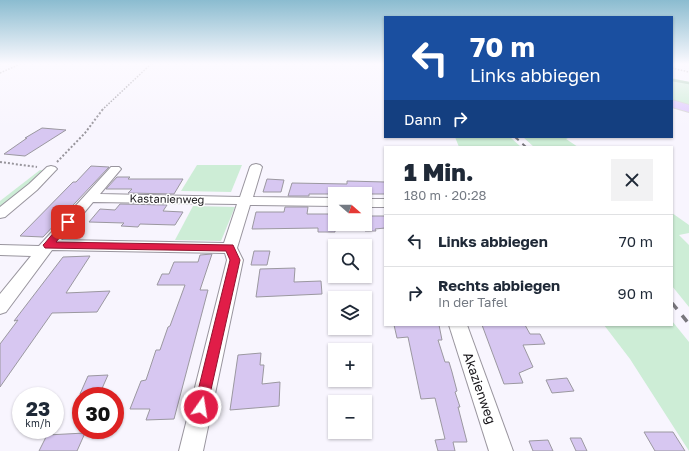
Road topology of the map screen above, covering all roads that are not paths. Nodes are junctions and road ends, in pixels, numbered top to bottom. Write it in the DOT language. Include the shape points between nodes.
graph roads {
  1 [pos="673,103"];
  2 [pos="689,109"];
  3 [pos="256,168"];
  4 [pos="51,169"];
  5 [pos="115,169"];
  6 [pos="88,198"];
  7 [pos="245,201"];
  8 [pos="328,202"];
  9 [pos="372,202"];
  10 [pos="384,203"];
  11 [pos="0,214"];
  12 [pos="45,248"];
  13 [pos="230,248"];
  14 [pos="0,250"];
  15 [pos="0,307"];
  16 [pos="458,326"];
  17 [pos="191,451"];
  18 [pos="501,451"];
  1 -- 2 [label="main road"];
  3 -- 7 [label="street"];
  4 -- 11 [label="street"];
  5 -- 6 [label="street"];
  6 -- 7 [label="street, Kastanienweg"];
  6 -- 12 [label="street"];
  7 -- 8 [label="street, Kastanienweg"];
  7 -- 13 [label="street"];
  9 -- 10 [label="street"];
  12 -- 13 [label="street"];
  12 -- 14 [label="street"];
  12 -- 15 [label="street"];
  13 -- 17 [label="street" via="235,260"];
  16 -- 18 [label="street, Akazienweg"];
}
